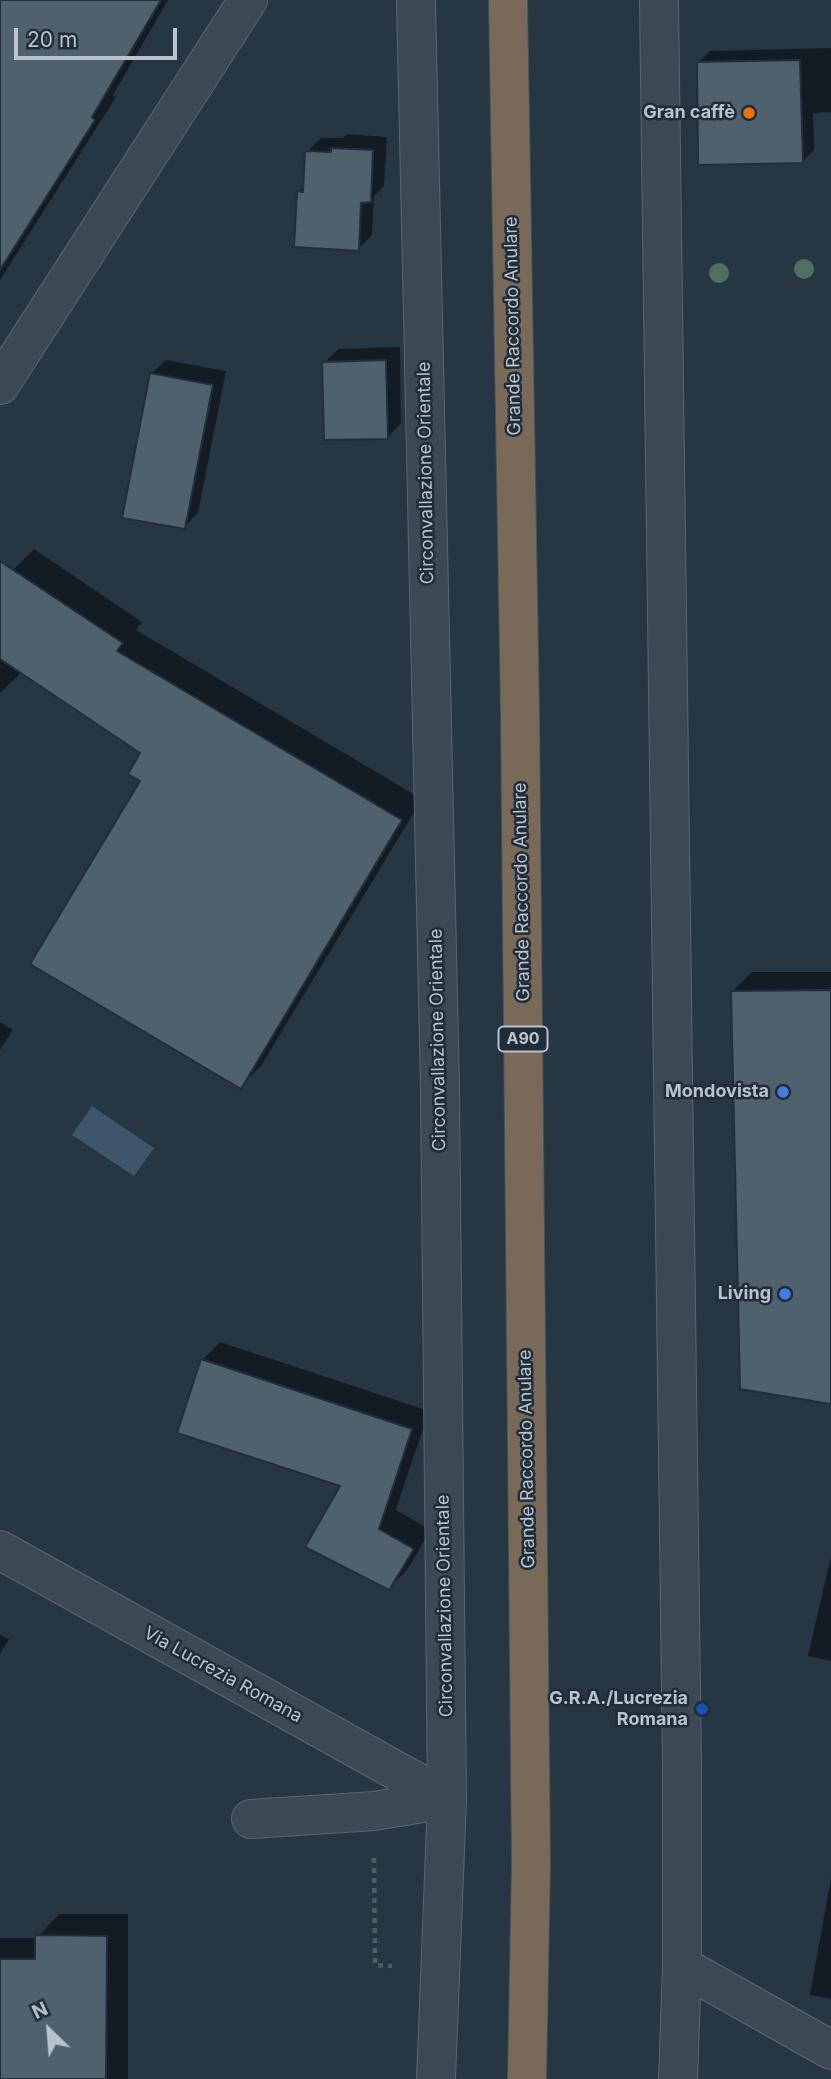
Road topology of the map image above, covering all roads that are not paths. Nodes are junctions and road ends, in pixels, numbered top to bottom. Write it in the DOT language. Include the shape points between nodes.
graph roads {
  1 [pos="248,0"];
  2 [pos="416,0"];
  3 [pos="508,0"];
  4 [pos="659,0"];
  5 [pos="0,384"];
  6 [pos="0,1550"];
  7 [pos="447,1799"];
  8 [pos="251,1819"];
  9 [pos="681,1966"];
  10 [pos="831,2050"];
  11 [pos="436,2079"];
  12 [pos="527,2079"];
  13 [pos="678,2079"];
  1 -- 5 [label="street"];
  2 -- 7 [label="street, Circonvallazione Orientale" via="440,1089"];
  3 -- 12 [label="highway, Grande Raccordo Anulare / A90" via="531,1836"];
  4 -- 9 [label="street"];
  6 -- 7 [label="street, Via Lucrezia Romana"];
  7 -- 8 [label="street" via="374,1811"];
  7 -- 11 [label="street, Circonvallazione Orientale"];
  9 -- 10 [label="street"];
  9 -- 13 [label="street"];
}
